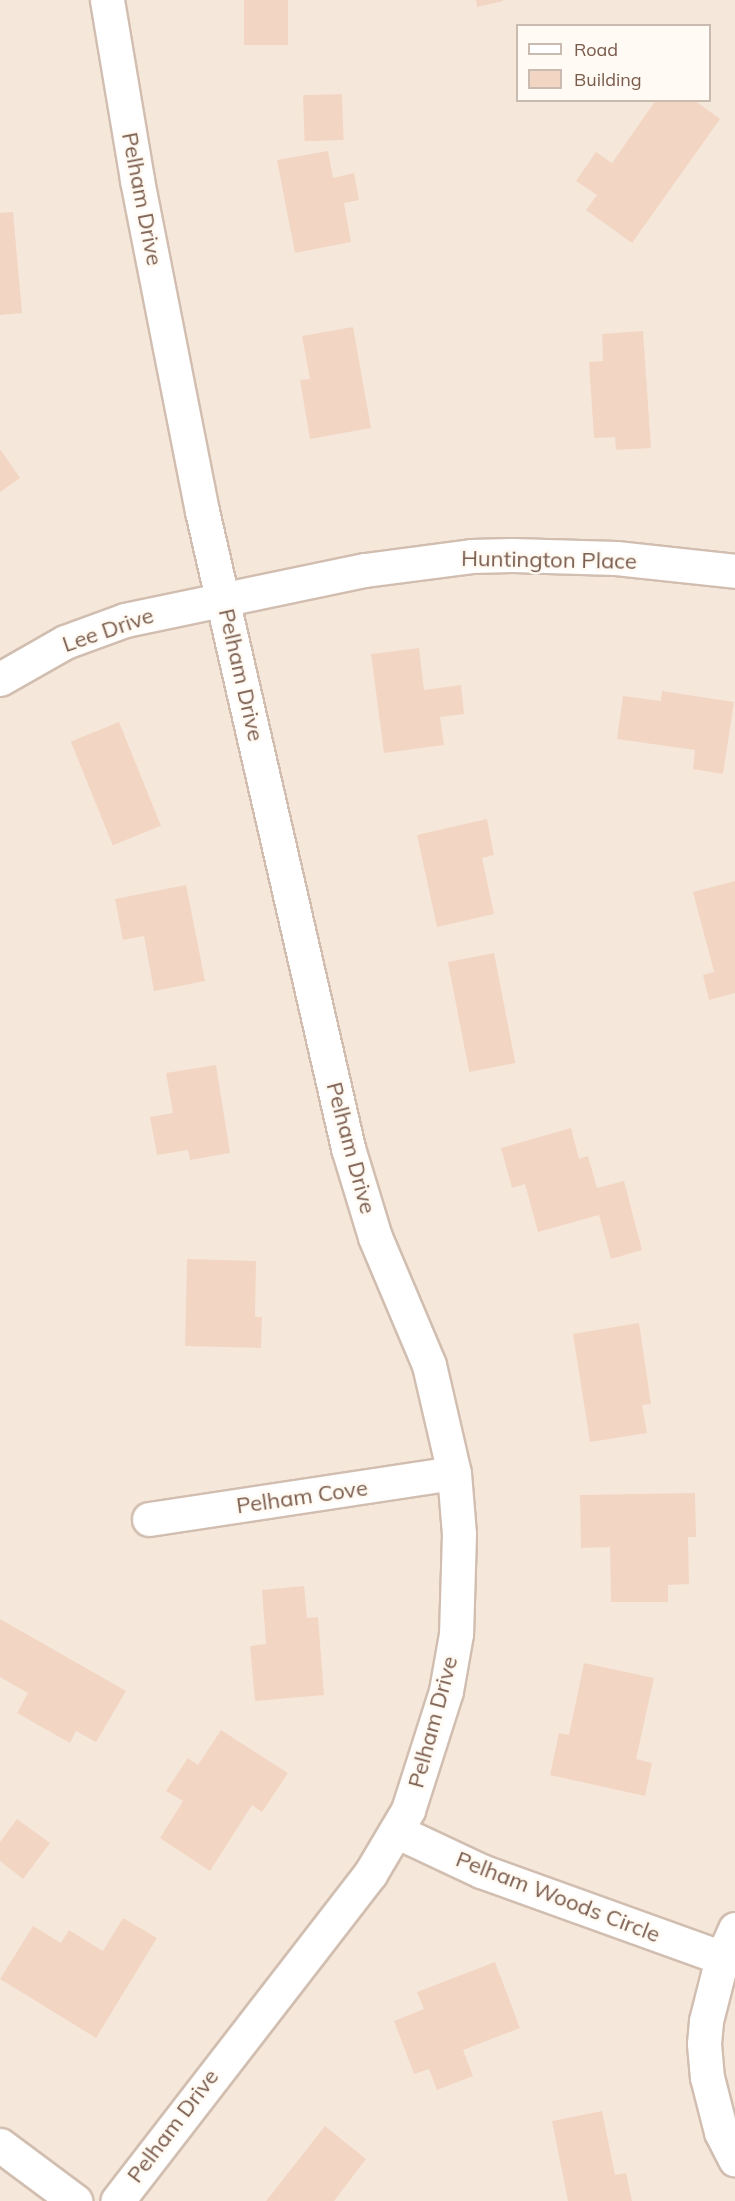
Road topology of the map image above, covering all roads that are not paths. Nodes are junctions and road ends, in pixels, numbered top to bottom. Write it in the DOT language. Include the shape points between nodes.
graph roads {
  1 [pos="107,0"];
  2 [pos="735,571"];
  3 [pos="222,598"];
  4 [pos="0,679"];
  5 [pos="454,1473"];
  6 [pos="149,1519"];
  7 [pos="396,1831"];
  8 [pos="728,1944"];
  9 [pos="0,2145"];
  10 [pos="735,2160"];
  11 [pos="75,2201"];
  12 [pos="117,2201"];
  1 -- 3 [label="street, Pelham Drive" via="137,180"];
  2 -- 3 [label="street, Huntington Place" via="616,558 471,556 365,570"];
  3 -- 4 [label="street, Lee Drive" via="125,620 64,642"];
  3 -- 5 [label="street, Pelham Drive" via="348,1148 375,1236 429,1365"];
  5 -- 6 [label="street, Pelham Cove"];
  5 -- 7 [label="street, Pelham Drive" via="459,1534 456,1634 430,1750"];
  7 -- 8 [label="street, Pelham Woods Circle" via="481,1870"];
  7 -- 12 [label="street, Pelham Drive" via="370,1874"];
  8 -- 10 [label="street, Pelham Woods Circle" via="706,2021 704,2044 707,2077 721,2132"];
  9 -- 11 [label="street"];
}
